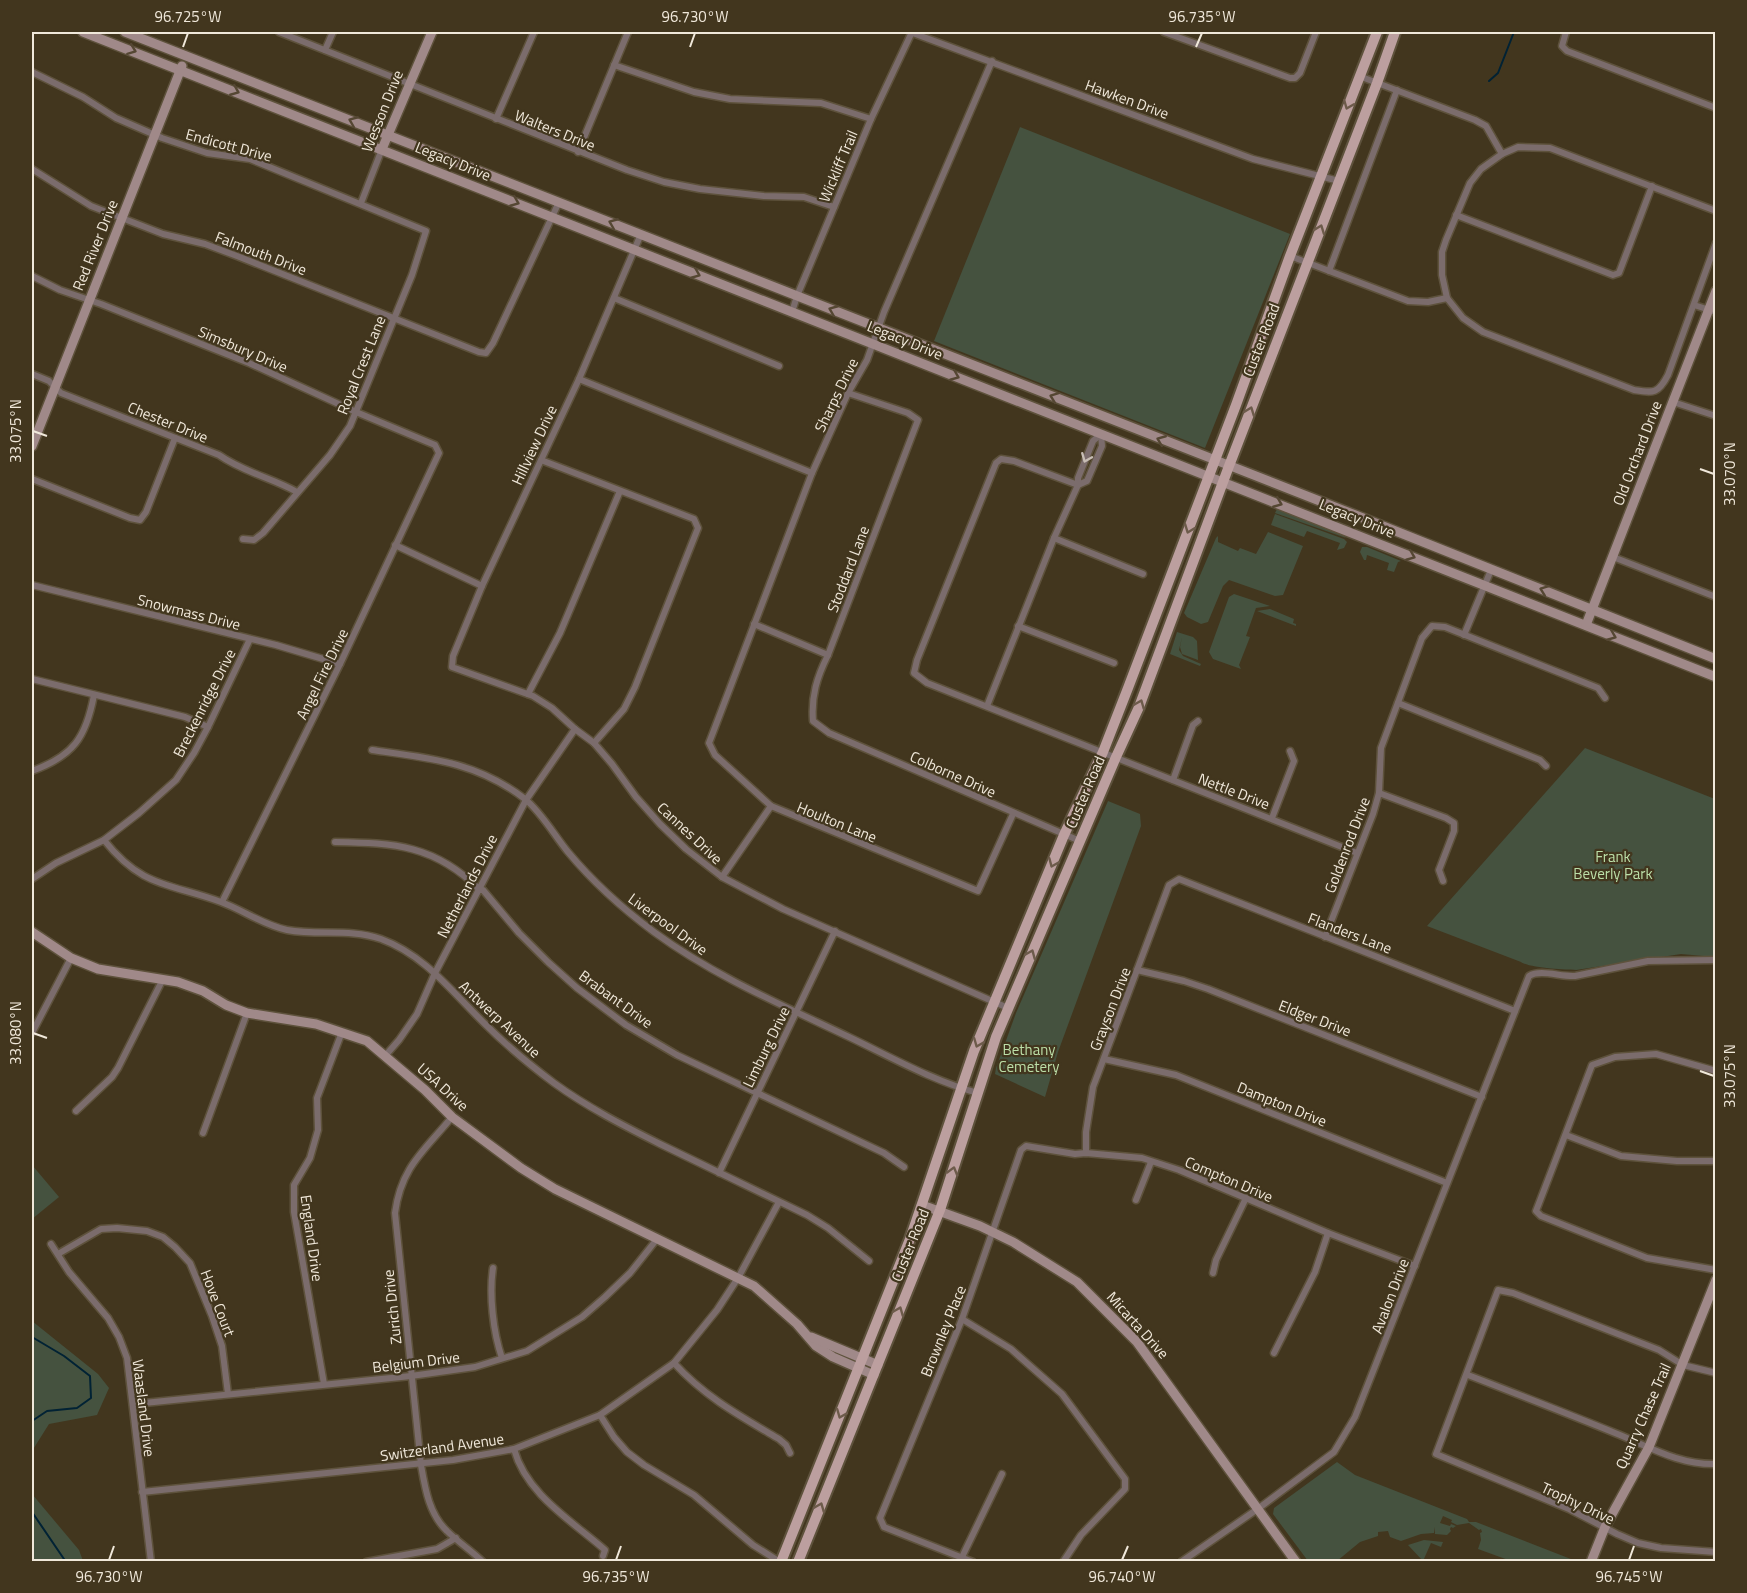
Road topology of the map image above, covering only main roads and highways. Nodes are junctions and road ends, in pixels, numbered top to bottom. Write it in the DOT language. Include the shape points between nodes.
graph roads {
  1 [pos="83,32"];
  2 [pos="125,32"];
  3 [pos="432,32"];
  4 [pos="1377,32"];
  5 [pos="1395,32"];
  6 [pos="186,55"];
  7 [pos="180,69"];
  8 [pos="388,135"];
  9 [pos="382,149"];
  10 [pos="1716,291"];
  11 [pos="1712,311"];
  12 [pos="1255,352"];
  13 [pos="1270,358"];
  14 [pos="1108,418"];
  15 [pos="1101,434"];
  16 [pos="32,446"];
  17 [pos="1215,461"];
  18 [pos="1229,466"];
  19 [pos="1209,475"];
  20 [pos="1224,481"];
  21 [pos="1363,518"];
  22 [pos="1357,534"];
  23 [pos="1592,609"];
  24 [pos="1156,614"];
  25 [pos="1172,620"];
  26 [pos="1586,625"];
  27 [pos="1716,658"];
  28 [pos="1716,677"];
  29 [pos="32,932"];
  30 [pos="922,1204"];
  31 [pos="940,1210"];
  32 [pos="1716,1280"];
  33 [pos="860,1364"];
  34 [pos="876,1370"];
  35 [pos="780,1562"];
  36 [pos="798,1562"];
  37 [pos="1296,1562"];
  38 [pos="1591,1562"];
  1 -- 7 [label="main road, Legacy Drive, one-way"];
  2 -- 6 [label="main road, Legacy Drive"];
  3 -- 8 [label="main road, Wesson Drive"];
  4 -- 12 [label="main road, Custer Road, one-way"];
  13 -- 5 [label="main road, Custer Road, one-way"];
  6 -- 7 [label="main road, Red River Drive"];
  8 -- 6 [label="main road, Legacy Drive, one-way"];
  7 -- 9 [label="main road, Legacy Drive, one-way"];
  7 -- 16 [label="main road, Red River Drive"];
  8 -- 9 [label="main road, Wesson Drive"];
  14 -- 8 [label="main road, Legacy Drive, one-way"];
  9 -- 15 [label="main road, Legacy Drive, one-way"];
  10 -- 11 [label="main road, Old Orchard Drive"];
  11 -- 23 [label="main road, Old Orchard Drive"];
  12 -- 13 [label="main road"];
  12 -- 17 [label="main road, Custer Road"];
  18 -- 13 [label="main road, Custer Road, one-way"];
  14 -- 15 [label="main road"];
  17 -- 14 [label="main road, Legacy Drive, one-way"];
  15 -- 19 [label="main road, Legacy Drive"];
  17 -- 18 [label="main road, Legacy Drive"];
  17 -- 19 [label="main road, Custer Road"];
  18 -- 20 [label="main road, Custer Road"];
  18 -- 21 [label="main road, Legacy Drive"];
  19 -- 20 [label="main road, Legacy Drive"];
  19 -- 24 [label="main road, Custer Road, one-way"];
  20 -- 22 [label="main road, Legacy Drive, one-way"];
  20 -- 25 [label="main road, Custer Road"];
  21 -- 22 [label="main road"];
  23 -- 21 [label="main road, Legacy Drive, one-way"];
  22 -- 26 [label="main road, Legacy Drive, one-way"];
  23 -- 26 [label="main road, Old Orchard Drive"];
  23 -- 27 [label="main road, Legacy Drive"];
  24 -- 25 [label="main road"];
  24 -- 30 [label="main road, Custer Road, one-way" via="1103,752 994,1003 960,1089"];
  31 -- 25 [label="main road, Custer Road, one-way" via="1008,1008 1139,708"];
  26 -- 28 [label="main road, Legacy Drive, one-way"];
  29 -- 33 [label="main road, USA Drive" via="71,958 98,969 178,982 247,1013 316,1024 367,1041 452,1117 521,1168 555,1189 754,1286 806,1335"];
  30 -- 31 [label="main road, Micarta Drive"];
  30 -- 33 [label="main road, Custer Road"];
  34 -- 31 [label="main road, Custer Road, one-way"];
  31 -- 37 [label="main road, Micarta Drive" via="994,1232 1077,1281 1137,1342"];
  32 -- 38 [label="main road, Quarry Chase Trail" via="1649,1448 1605,1527"];
  33 -- 34 [label="main road, USA Drive"];
  33 -- 35 [label="main road, Custer Road, one-way"];
  36 -- 34 [label="main road, Custer Road, one-way"];
}
